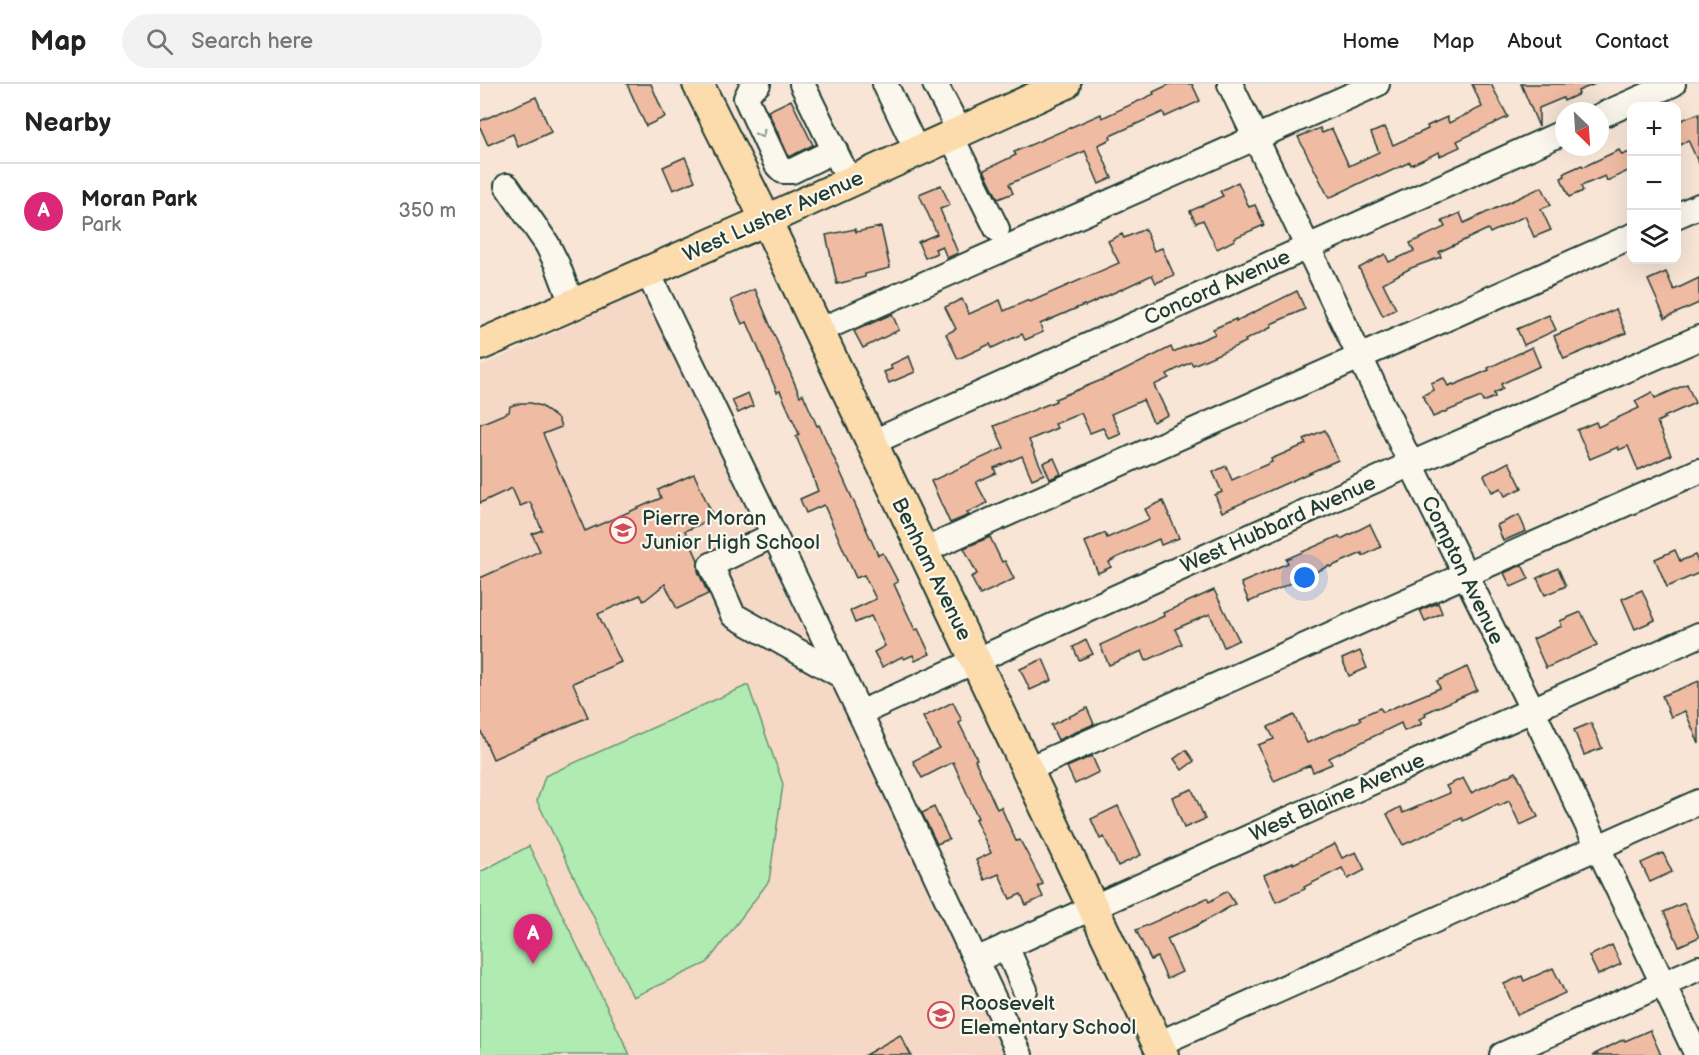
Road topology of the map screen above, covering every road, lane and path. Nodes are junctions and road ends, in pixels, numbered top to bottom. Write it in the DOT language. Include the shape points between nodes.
graph roads {
  1 [pos="698,84"];
  2 [pos="758,84"];
  3 [pos="802,84"];
  4 [pos="885,84"];
  5 [pos="935,84"];
  6 [pos="1065,84"];
  7 [pos="1230,84"];
  8 [pos="1377,84"];
  9 [pos="1673,84"];
  10 [pos="1028,92"];
  11 [pos="1609,112"];
  12 [pos="955,134"];
  13 [pos="1555,136"];
  14 [pos="1256,138"];
  15 [pos="835,150"];
  16 [pos="918,151"];
  17 [pos="850,182"];
  18 [pos="507,186"];
  19 [pos="1699,206"];
  20 [pos="1681,214"];
  21 [pos="766,220"];
  22 [pos="997,229"];
  23 [pos="1627,238"];
  24 [pos="1308,246"];
  25 [pos="647,271"];
  26 [pos="572,304"];
  27 [pos="818,331"];
  28 [pos="1699,338"];
  29 [pos="480,345"];
  30 [pos="1360,357"];
  31 [pos="871,443"];
  32 [pos="1411,464"];
  33 [pos="1699,471"];
  34 [pos="773,535"];
  35 [pos="923,551"];
  36 [pos="1466,575"];
  37 [pos="1699,634"];
  38 [pos="976,660"];
  39 [pos="842,676"];
  40 [pos="1532,709"];
  41 [pos="860,713"];
  42 [pos="1028,769"];
  43 [pos="1699,802"];
  44 [pos="1598,847"];
  45 [pos="1093,907"];
  46 [pos="1006,946"];
  47 [pos="976,960"];
  48 [pos="1699,968"];
  49 [pos="1663,984"];
  50 [pos="1025,990"];
  51 [pos="1161,1049"];
  52 [pos="1020,1055"];
  53 [pos="1502,1055"];
  54 [pos="1697,1055"];
  1 -- 21 [label="main road, Benham Avenue"];
  2 -- 15 [label="street, one-way" via="750,90 747,104 783,171 792,171"];
  3 -- 15 [label="street"];
  4 -- 16 [label="street"];
  5 -- 12 [label="street"];
  6 -- 10 [label="main road, West Lusher Avenue"];
  7 -- 14 [label="street, Compton Avenue"];
  8 -- 14 [label="street"];
  9 -- 11 [label="street"];
  10 -- 12 [label="main road, West Lusher Avenue"];
  12 -- 16 [label="main road, West Lusher Avenue"];
  12 -- 22 [label="street"];
  13 -- 24 [label="street, Concord Avenue"];
  14 -- 24 [label="street, Compton Avenue"];
  14 -- 27 [label="street"];
  15 -- 17 [label="street"];
  16 -- 17 [label="main road, West Lusher Avenue"];
  17 -- 21 [label="main road, West Lusher Avenue"];
  18 -- 26 [label="street" via="547,244"];
  19 -- 20 [label="street"];
  21 -- 25 [label="main road, West Lusher Avenue"];
  21 -- 27 [label="main road, Benham Avenue"];
  23 -- 30 [label="street"];
  24 -- 30 [label="street, Compton Avenue"];
  24 -- 31 [label="street, Concord Avenue"];
  25 -- 26 [label="main road, West Lusher Avenue"];
  25 -- 34 [label="street"];
  26 -- 29 [label="main road, West Lusher Avenue"];
  27 -- 31 [label="main road, Benham Avenue"];
  28 -- 32 [label="street, West Hubbard Avenue"];
  30 -- 32 [label="street, Compton Avenue"];
  30 -- 35 [label="street"];
  31 -- 35 [label="main road, Benham Avenue"];
  32 -- 36 [label="street, Compton Avenue"];
  32 -- 38 [label="street, West Hubbard Avenue"];
  33 -- 36 [label="street"];
  34 -- 39 [label="street"];
  34 -- 39 [label="street" via="711,565 734,615"];
  35 -- 38 [label="main road, Benham Avenue"];
  36 -- 40 [label="street, Compton Avenue"];
  36 -- 42 [label="street"];
  37 -- 40 [label="street, West Blaine Avenue"];
  38 -- 41 [label="street, West Hubbard Avenue"];
  38 -- 42 [label="main road, Benham Avenue"];
  39 -- 41 [label="street"];
  40 -- 44 [label="street, Compton Avenue"];
  40 -- 45 [label="street, West Blaine Avenue"];
  41 -- 47 [label="street"];
  42 -- 45 [label="main road, Benham Avenue"];
  43 -- 44 [label="street"];
  44 -- 49 [label="street, Compton Avenue"];
  44 -- 51 [label="street"];
  45 -- 46 [label="street, West Blaine Avenue"];
  45 -- 51 [label="main road, Benham Avenue"];
  46 -- 47 [label="street, West Blaine Avenue"];
  46 -- 50 [label="street"];
  47 -- 52 [label="street"];
  48 -- 49 [label="street"];
  49 -- 53 [label="street"];
  49 -- 54 [label="street, Compton Avenue"];
}
